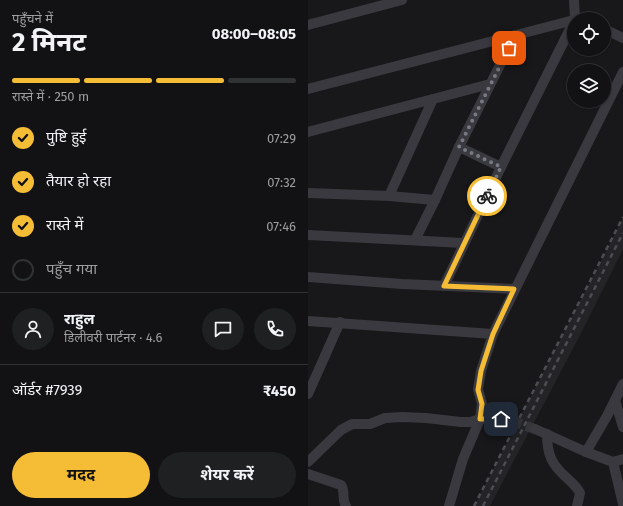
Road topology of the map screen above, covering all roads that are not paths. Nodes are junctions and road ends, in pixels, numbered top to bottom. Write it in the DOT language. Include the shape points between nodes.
graph roads {
  1 [pos="402,0"];
  2 [pos="574,0"];
  3 [pos="574,12"];
  4 [pos="567,22"];
  5 [pos="308,25"];
  6 [pos="611,32"];
  7 [pos="567,34"];
  8 [pos="515,35"];
  9 [pos="623,38"];
  10 [pos="623,72"];
  11 [pos="490,84"];
  12 [pos="308,89"];
  13 [pos="433,99"];
  14 [pos="308,132"];
  15 [pos="459,147"];
  16 [pos="501,167"];
  17 [pos="309,191"];
  18 [pos="389,196"];
  19 [pos="436,200"];
  20 [pos="308,235"];
  21 [pos="415,240"];
  22 [pos="464,242"];
  23 [pos="308,277"];
  24 [pos="444,286"];
  25 [pos="514,289"];
  26 [pos="308,320"];
  27 [pos="340,322"];
  28 [pos="493,334"];
  29 [pos="623,384"];
  30 [pos="308,394"];
  31 [pos="616,400"];
  32 [pos="480,419"];
  33 [pos="512,420"];
  34 [pos="623,427"];
  35 [pos="534,429"];
  36 [pos="547,434"];
  37 [pos="586,452"];
  38 [pos="618,460"];
  39 [pos="308,462"];
  40 [pos="308,474"];
  41 [pos="623,501"];
  42 [pos="346,506"];
  43 [pos="449,506"];
  44 [pos="577,506"];
  1 -- 5 [label="street"];
  2 -- 3 [label="street"];
  4 -- 8 [label="street"];
  6 -- 9 [label="street"];
  7 -- 16 [label="street"];
  8 -- 11 [label="street"];
  8 -- 12 [label="street"];
  10 -- 25 [label="street"];
  11 -- 13 [label="street"];
  11 -- 15 [label="street"];
  13 -- 14 [label="street"];
  13 -- 18 [label="street"];
  15 -- 16 [label="street"];
  15 -- 19 [label="street"];
  16 -- 22 [label="street"];
  17 -- 18 [label="street"];
  18 -- 19 [label="street"];
  19 -- 21 [label="street"];
  20 -- 21 [label="street"];
  21 -- 22 [label="street"];
  22 -- 24 [label="street"];
  23 -- 24 [label="street"];
  24 -- 25 [label="street"];
  25 -- 28 [label="street"];
  26 -- 27 [label="street"];
  27 -- 28 [label="street"];
  27 -- 30 [label="street"];
  28 -- 32 [label="street" via="481,371 478,390 482,404"];
  29 -- 31 [label="street"];
  31 -- 34 [label="street"];
  31 -- 37 [label="street"];
  32 -- 33 [label="street"];
  32 -- 39 [label="street" via="470,422 385,418 370,424 352,424 341,430"];
  32 -- 43 [label="street" via="463,459"];
  35 -- 36 [label="street"];
  36 -- 37 [label="street"];
  36 -- 44 [label="street" via="551,461 580,493"];
  37 -- 38 [label="street"];
  38 -- 41 [label="street"];
  40 -- 42 [label="street" via="341,485"];
}
